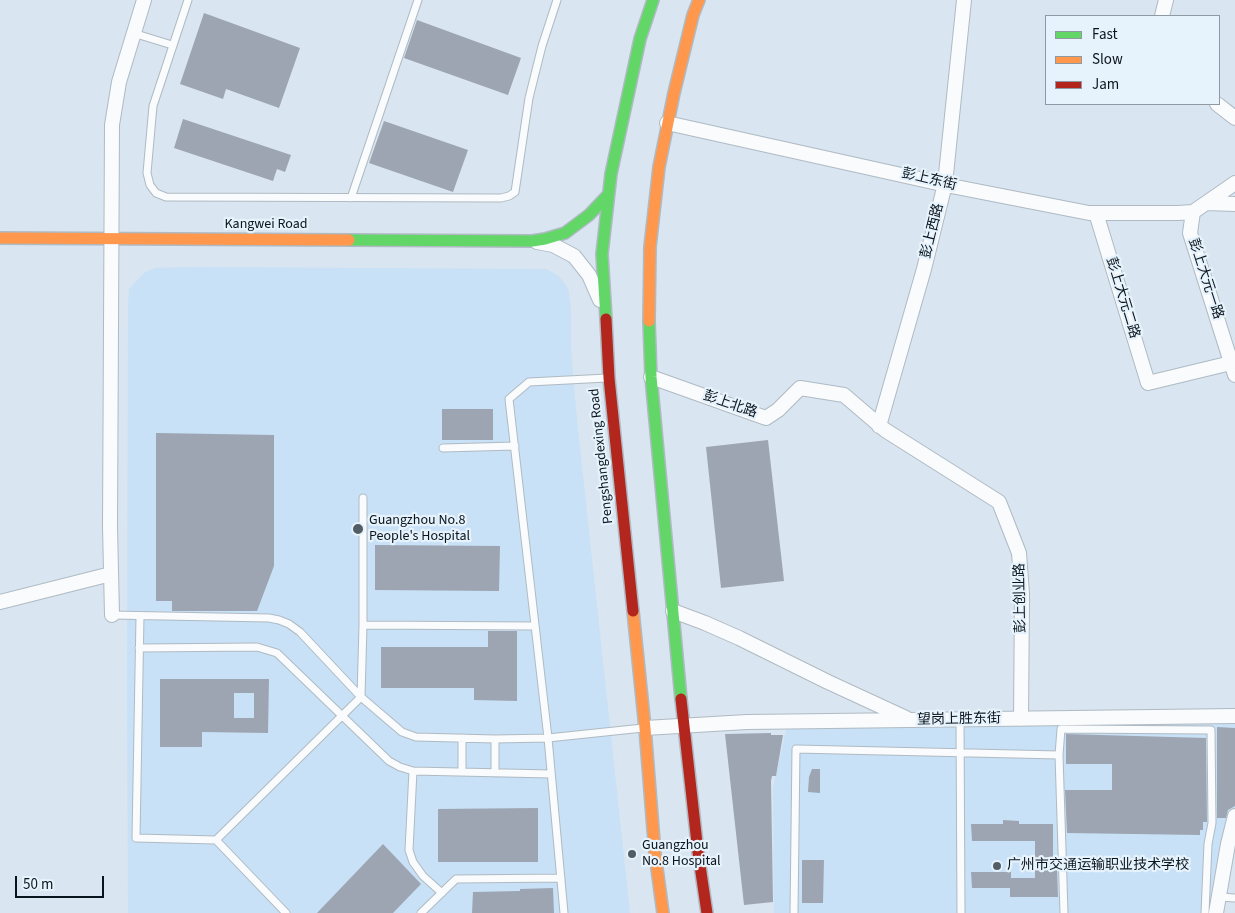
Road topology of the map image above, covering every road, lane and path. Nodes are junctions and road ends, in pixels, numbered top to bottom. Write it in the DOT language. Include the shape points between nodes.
graph roads {
  1 [pos="144,0"];
  2 [pos="188,0"];
  3 [pos="418,0"];
  4 [pos="557,0"];
  5 [pos="653,0"];
  6 [pos="699,0"];
  7 [pos="964,0"];
  8 [pos="1166,0"];
  9 [pos="1162,15"];
  10 [pos="134,33"];
  11 [pos="172,45"];
  12 [pos="1218,105"];
  13 [pos="1235,118"];
  14 [pos="667,123"];
  15 [pos="1235,183"];
  16 [pos="945,184"];
  17 [pos="608,195"];
  18 [pos="351,198"];
  19 [pos="1206,203"];
  20 [pos="1235,204"];
  21 [pos="1193,212"];
  22 [pos="1096,213"];
  23 [pos="0,238"];
  24 [pos="111,239"];
  25 [pos="532,241"];
  26 [pos="605,312"];
  27 [pos="1233,369"];
  28 [pos="651,377"];
  29 [pos="610,378"];
  30 [pos="879,426"];
  31 [pos="515,446"];
  32 [pos="443,448"];
  33 [pos="363,498"];
  34 [pos="111,574"];
  35 [pos="0,602"];
  36 [pos="673,611"];
  37 [pos="112,616"];
  38 [pos="140,616"];
  39 [pos="363,625"];
  40 [pos="535,626"];
  41 [pos="139,648"];
  42 [pos="361,697"];
  43 [pos="342,715"];
  44 [pos="1235,716"];
  45 [pos="1021,719"];
  46 [pos="912,720"];
  47 [pos="960,720"];
  48 [pos="684,724"];
  49 [pos="645,728"];
  50 [pos="462,738"];
  51 [pos="548,738"];
  52 [pos="495,739"];
  53 [pos="961,753"];
  54 [pos="1060,755"];
  55 [pos="413,771"];
  56 [pos="462,772"];
  57 [pos="495,773"];
  58 [pos="551,774"];
  59 [pos="1235,816"];
  60 [pos="216,840"];
  61 [pos="561,878"];
  62 [pos="442,893"];
  63 [pos="1220,897"];
  64 [pos="1235,898"];
  65 [pos="286,913"];
  66 [pos="421,913"];
  67 [pos="564,913"];
  68 [pos="663,913"];
  69 [pos="707,913"];
  70 [pos="794,913"];
  71 [pos="961,913"];
  72 [pos="1064,913"];
  73 [pos="1205,913"];
  74 [pos="1216,913"];
  1 -- 10 [label="street"];
  2 -- 11 [label="lane"];
  3 -- 18 [label="lane"];
  4 -- 18 [label="lane" via="529,98 515,192 501,198"];
  5 -- 17 [label="street, Pengshangdexing Road" via="640,40"];
  6 -- 14 [label="street"];
  7 -- 16 [label="street, 彭上西路"];
  8 -- 9 [label="street"];
  10 -- 11 [label="lane"];
  10 -- 24 [label="street" via="119,82 112,125"];
  11 -- 18 [label="lane" via="154,106 147,173 156,193 166,197"];
  12 -- 13 [label="street"];
  14 -- 16 [label="street, 彭上东街"];
  14 -- 28 [label="street" via="650,247"];
  15 -- 19 [label="street"];
  16 -- 22 [label="street, 彭上东街"];
  16 -- 30 [label="street, 彭上西路"];
  17 -- 25 [label="street, Kangwei Road" via="565,233"];
  17 -- 26 [label="street, Pengshangdexing Road" via="602,254"];
  19 -- 20 [label="street"];
  19 -- 21 [label="street"];
  21 -- 22 [label="street, 彭上东街"];
  21 -- 27 [label="street, 彭上大元一路" via="1190,233"];
  22 -- 27 [label="street, 彭上大元二路" via="1148,383"];
  23 -- 24 [label="street, Kangwei Road"];
  24 -- 25 [label="street, Kangwei Road"];
  24 -- 34 [label="street"];
  25 -- 26 [label="street" via="553,245 574,256 590,275"];
  26 -- 29 [label="street, Pengshangdexing Road"];
  28 -- 30 [label="street, 彭上北路" via="766,418 800,388 844,395"];
  28 -- 36 [label="street"];
  29 -- 31 [label="lane" via="529,382 509,399"];
  29 -- 49 [label="street, Pengshangdexing Road"];
  30 -- 45 [label="street, 彭上创业路" via="999,502 1020,553"];
  31 -- 32 [label="lane"];
  31 -- 40 [label="lane"];
  33 -- 39 [label="lane"];
  34 -- 35 [label="street"];
  34 -- 37 [label="street"];
  36 -- 46 [label="street" via="739,638"];
  36 -- 48 [label="street"];
  37 -- 38 [label="lane"];
  38 -- 41 [label="lane"];
  38 -- 42 [label="lane" via="269,618 289,624"];
  39 -- 40 [label="lane"];
  39 -- 42 [label="lane"];
  40 -- 51 [label="lane"];
  41 -- 43 [label="lane" via="256,647 268,650 285,659"];
  41 -- 60 [label="lane" via="136,838"];
  42 -- 43 [label="lane"];
  42 -- 50 [label="lane" via="407,735"];
  43 -- 55 [label="lane" via="389,761"];
  43 -- 60 [label="lane"];
  44 -- 45 [label="street, 望岗上胜东街"];
  45 -- 47 [label="street, 望岗上胜东街"];
  46 -- 47 [label="street, 望岗上胜东街"];
  46 -- 48 [label="street, 望岗上胜东街"];
  47 -- 53 [label="lane"];
  48 -- 49 [label="street, 望岗上胜东街"];
  48 -- 69 [label="street"];
  49 -- 51 [label="lane"];
  49 -- 68 [label="street, Pengshangdexing Road"];
  50 -- 52 [label="lane"];
  50 -- 56 [label="lane"];
  51 -- 52 [label="lane"];
  51 -- 58 [label="lane"];
  52 -- 57 [label="lane"];
  53 -- 54 [label="lane"];
  53 -- 70 [label="lane" via="796,749"];
  53 -- 71 [label="lane"];
  54 -- 72 [label="lane"];
  54 -- 73 [label="lane" via="1061,729 1211,730 1212,824"];
  55 -- 56 [label="lane"];
  55 -- 62 [label="lane" via="409,850 422,876"];
  56 -- 57 [label="lane"];
  57 -- 58 [label="lane"];
  58 -- 61 [label="lane"];
  59 -- 63 [label="street"];
  60 -- 65 [label="lane"];
  61 -- 62 [label="lane" via="456,879"];
  61 -- 67 [label="lane"];
  62 -- 66 [label="lane"];
  63 -- 64 [label="lane"];
  63 -- 74 [label="street"];
}
